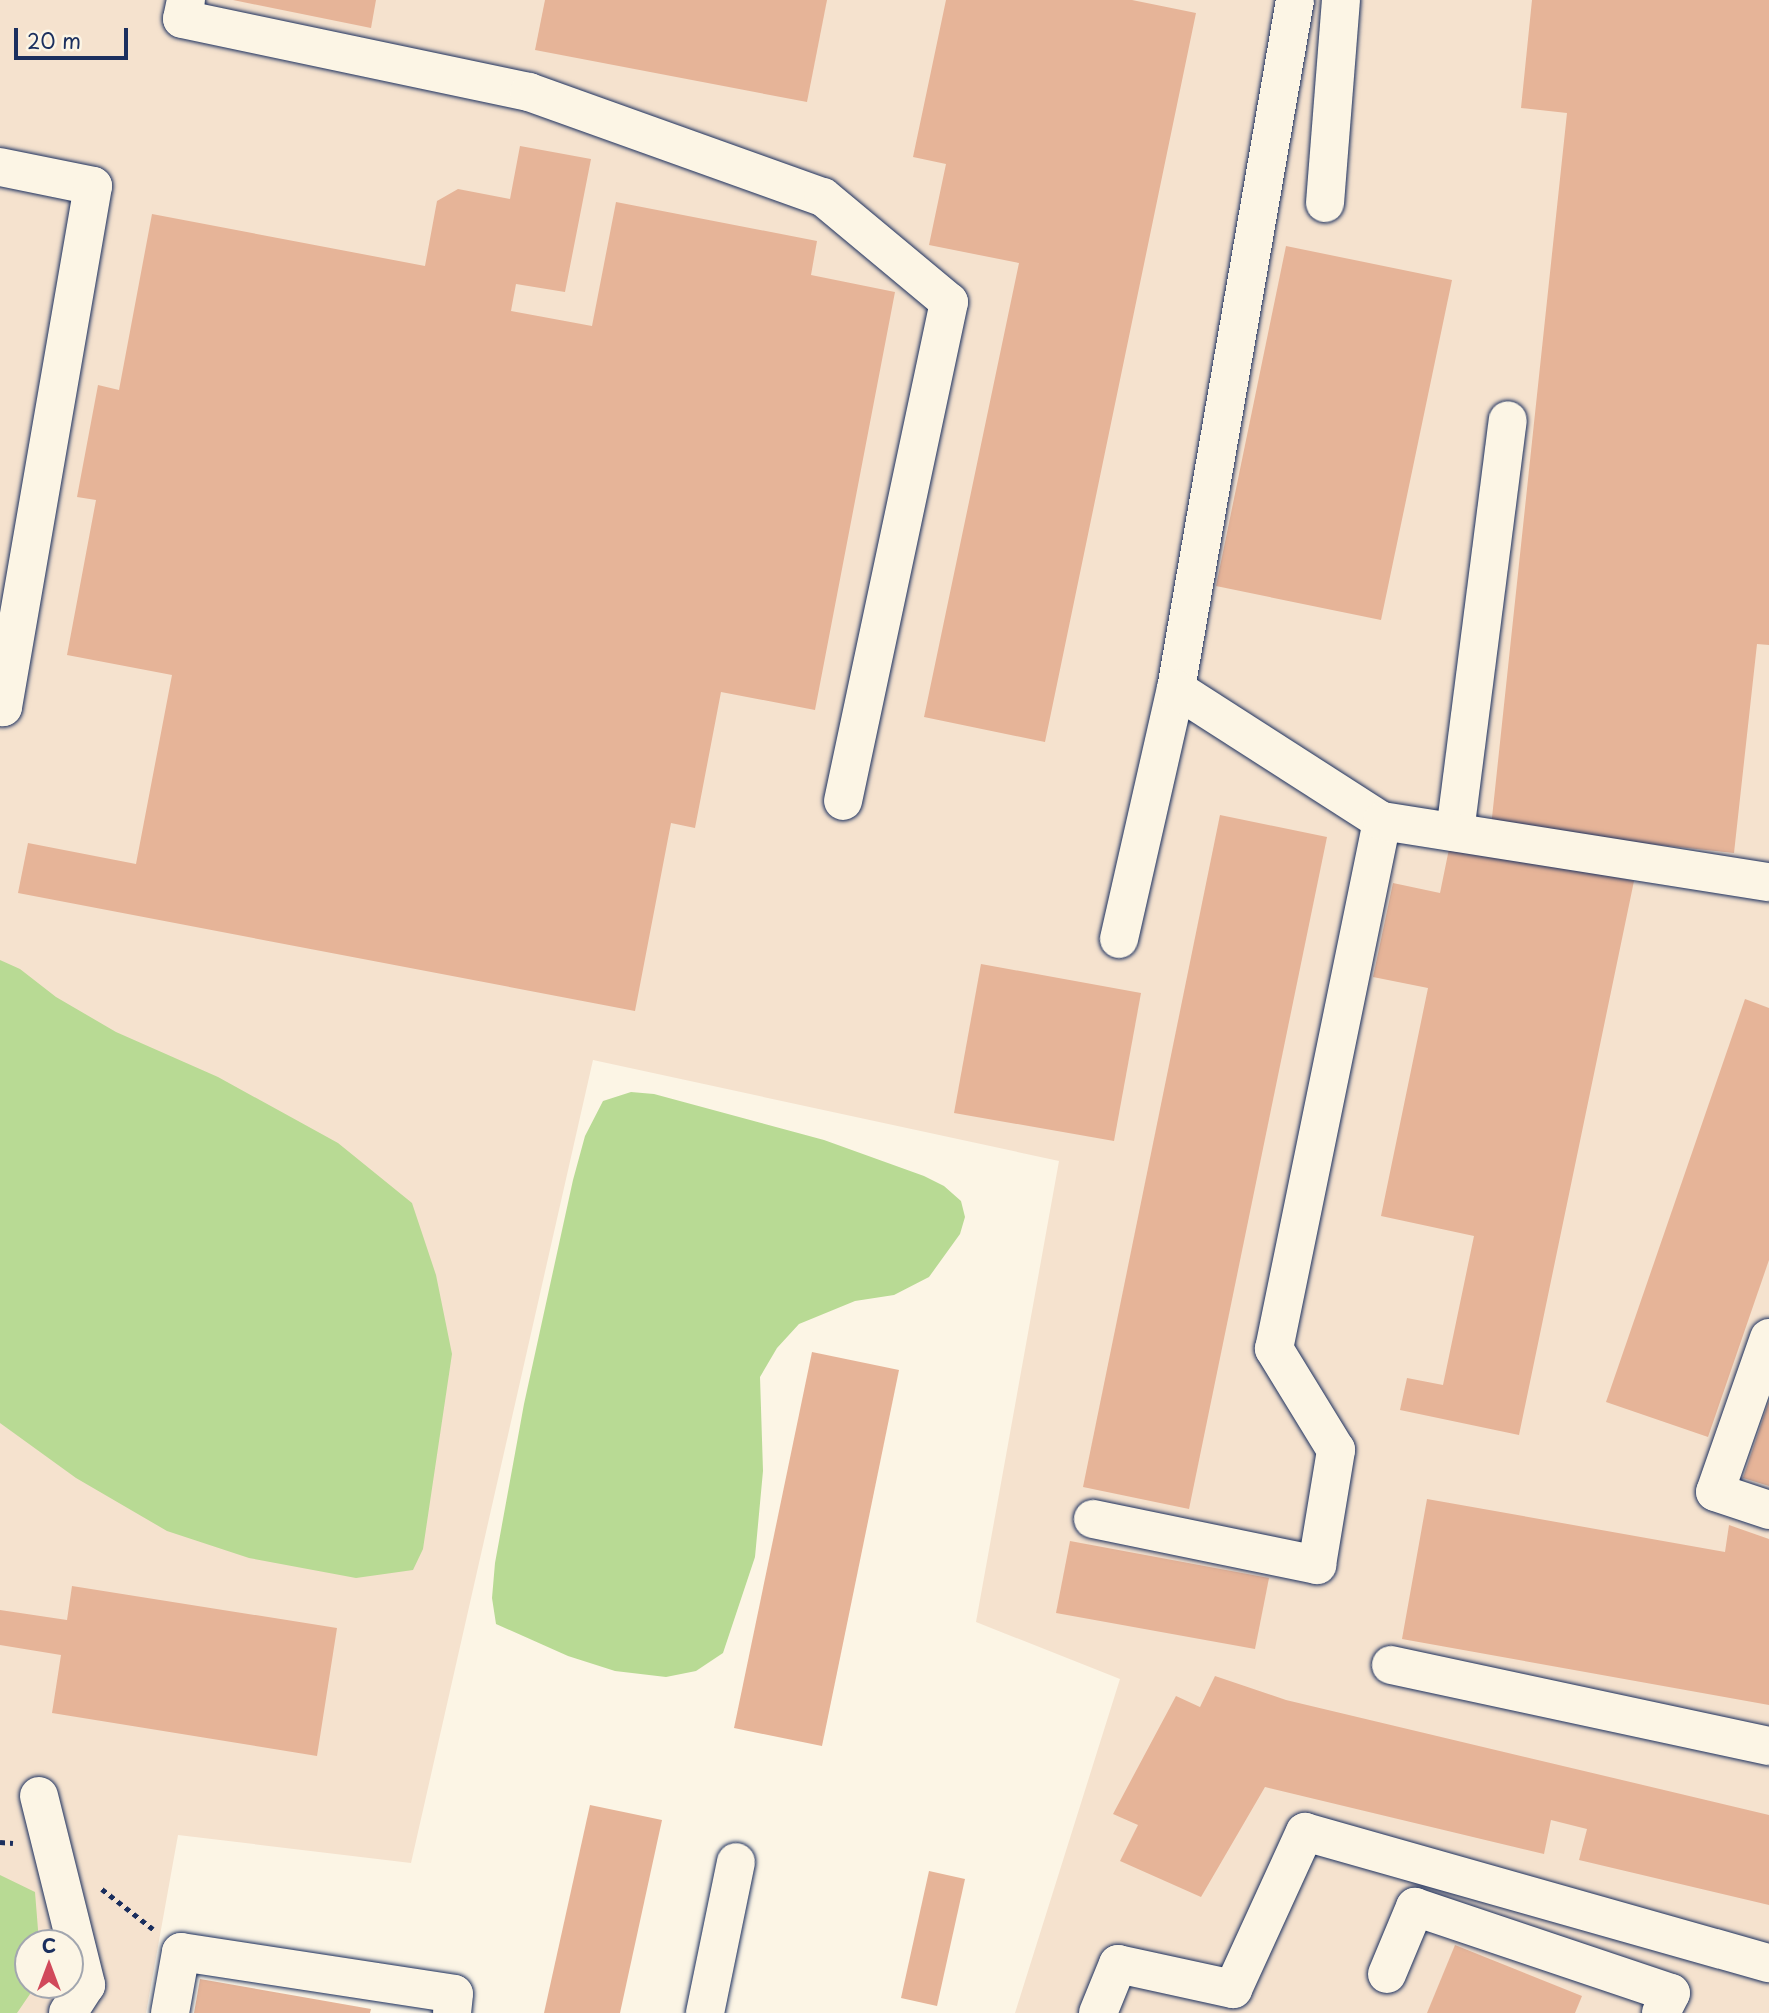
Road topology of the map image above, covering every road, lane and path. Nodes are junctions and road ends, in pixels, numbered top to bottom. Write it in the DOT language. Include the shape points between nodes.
graph roads {
  1 [pos="186,0"];
  2 [pos="1295,0"];
  3 [pos="1341,0"];
  4 [pos="11,163"];
  5 [pos="1325,203"];
  6 [pos="1508,420"];
  7 [pos="1175,689"];
  8 [pos="0,706"];
  9 [pos="843,801"];
  10 [pos="1382,821"];
  11 [pos="1455,832"];
  12 [pos="1769,882"];
  13 [pos="1119,939"];
  14 [pos="1769,1338"];
  15 [pos="1769,1510"];
  16 [pos="1093,1519"];
  17 [pos="1391,1665"];
  18 [pos="1769,1746"];
  19 [pos="39,1796"];
  20 [pos="736,1862"];
  21 [pos="1769,1963"];
  22 [pos="1387,1974"];
  23 [pos="68,2013"];
  24 [pos="170,2013"];
  25 [pos="452,2013"];
  26 [pos="705,2013"];
  27 [pos="1098,2013"];
  28 [pos="1661,2013"];
  1 -- 9 [label="lane" via="182,19 529,93 823,197 949,302"];
  2 -- 7 [label="lane"];
  3 -- 5 [label="lane"];
  4 -- 8 [label="lane" via="93,186"];
  6 -- 11 [label="lane"];
  7 -- 10 [label="lane"];
  7 -- 13 [label="lane"];
  10 -- 11 [label="lane"];
  10 -- 16 [label="lane" via="1274,1349 1336,1450 1317,1565"];
  11 -- 12 [label="lane"];
  14 -- 15 [label="lane" via="1716,1492"];
  17 -- 18 [label="lane"];
  19 -- 23 [label="lane" via="86,1985"];
  20 -- 26 [label="lane"];
  21 -- 27 [label="lane" via="1305,1832 1233,1989 1118,1964"];
  22 -- 28 [label="lane" via="1415,1907 1671,1993"];
  24 -- 25 [label="lane" via="180,1952 454,1994"];
}
